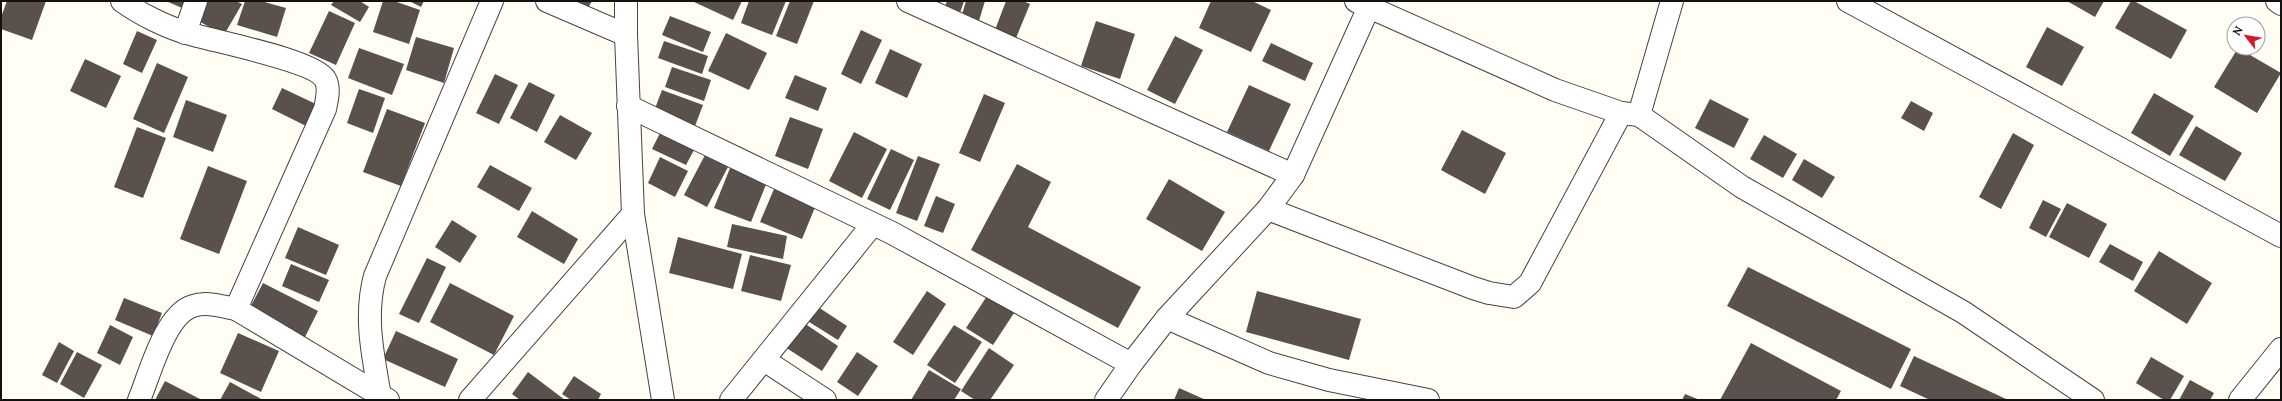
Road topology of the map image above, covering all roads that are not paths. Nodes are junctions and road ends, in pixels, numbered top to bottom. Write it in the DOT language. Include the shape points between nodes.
graph roads {
  1 [pos="122,1"];
  2 [pos="196,1"];
  3 [pos="492,1"];
  4 [pos="547,1"];
  5 [pos="626,1"];
  6 [pos="908,1"];
  7 [pos="1672,1"];
  8 [pos="1848,1"];
  9 [pos="2277,1"];
  10 [pos="1366,3"];
  11 [pos="2281,4"];
  12 [pos="186,33"];
  13 [pos="626,35"];
  14 [pos="628,106"];
  15 [pos="1630,114"];
  16 [pos="1292,175"];
  17 [pos="1268,209"];
  18 [pos="633,214"];
  19 [pos="873,224"];
  20 [pos="2281,236"];
  21 [pos="236,310"];
  22 [pos="1167,318"];
  23 [pos="2281,349"];
  24 [pos="764,360"];
  25 [pos="1131,364"];
  26 [pos="385,398"];
  27 [pos="139,400"];
  28 [pos="470,400"];
  29 [pos="663,400"];
  30 [pos="731,400"];
  31 [pos="825,400"];
  32 [pos="1106,400"];
  33 [pos="1428,400"];
  34 [pos="2093,400"];
  35 [pos="2240,400"];
  1 -- 12 [label="street"];
  2 -- 12 [label="street"];
  3 -- 26 [label="street" via="375,276 369,312 373,356"];
  4 -- 13 [label="street"];
  5 -- 13 [label="street"];
  6 -- 16 [label="street"];
  7 -- 15 [label="street"];
  8 -- 20 [label="street"];
  9 -- 11 [label="street"];
  10 -- 15 [label="street" via="1555,90"];
  10 -- 16 [label="street"];
  12 -- 21 [label="street" via="314,69 325,79 328,94 325,109"];
  13 -- 14 [label="street"];
  14 -- 18 [label="street"];
  14 -- 19 [label="street"];
  15 -- 17 [label="street" via="1530,283 1514,297 1473,288"];
  15 -- 34 [label="street" via="1742,187 1963,312"];
  16 -- 17 [label="street"];
  17 -- 22 [label="street"];
  18 -- 28 [label="street"];
  18 -- 29 [label="street"];
  19 -- 24 [label="street"];
  19 -- 25 [label="street"];
  21 -- 26 [label="street"];
  21 -- 27 [label="street" via="205,304 192,306 177,315 168,330"];
  22 -- 25 [label="street"];
  22 -- 33 [label="street" via="1269,363 1329,380"];
  23 -- 35 [label="street"];
  24 -- 30 [label="street"];
  24 -- 31 [label="street"];
  25 -- 32 [label="street"];
}
